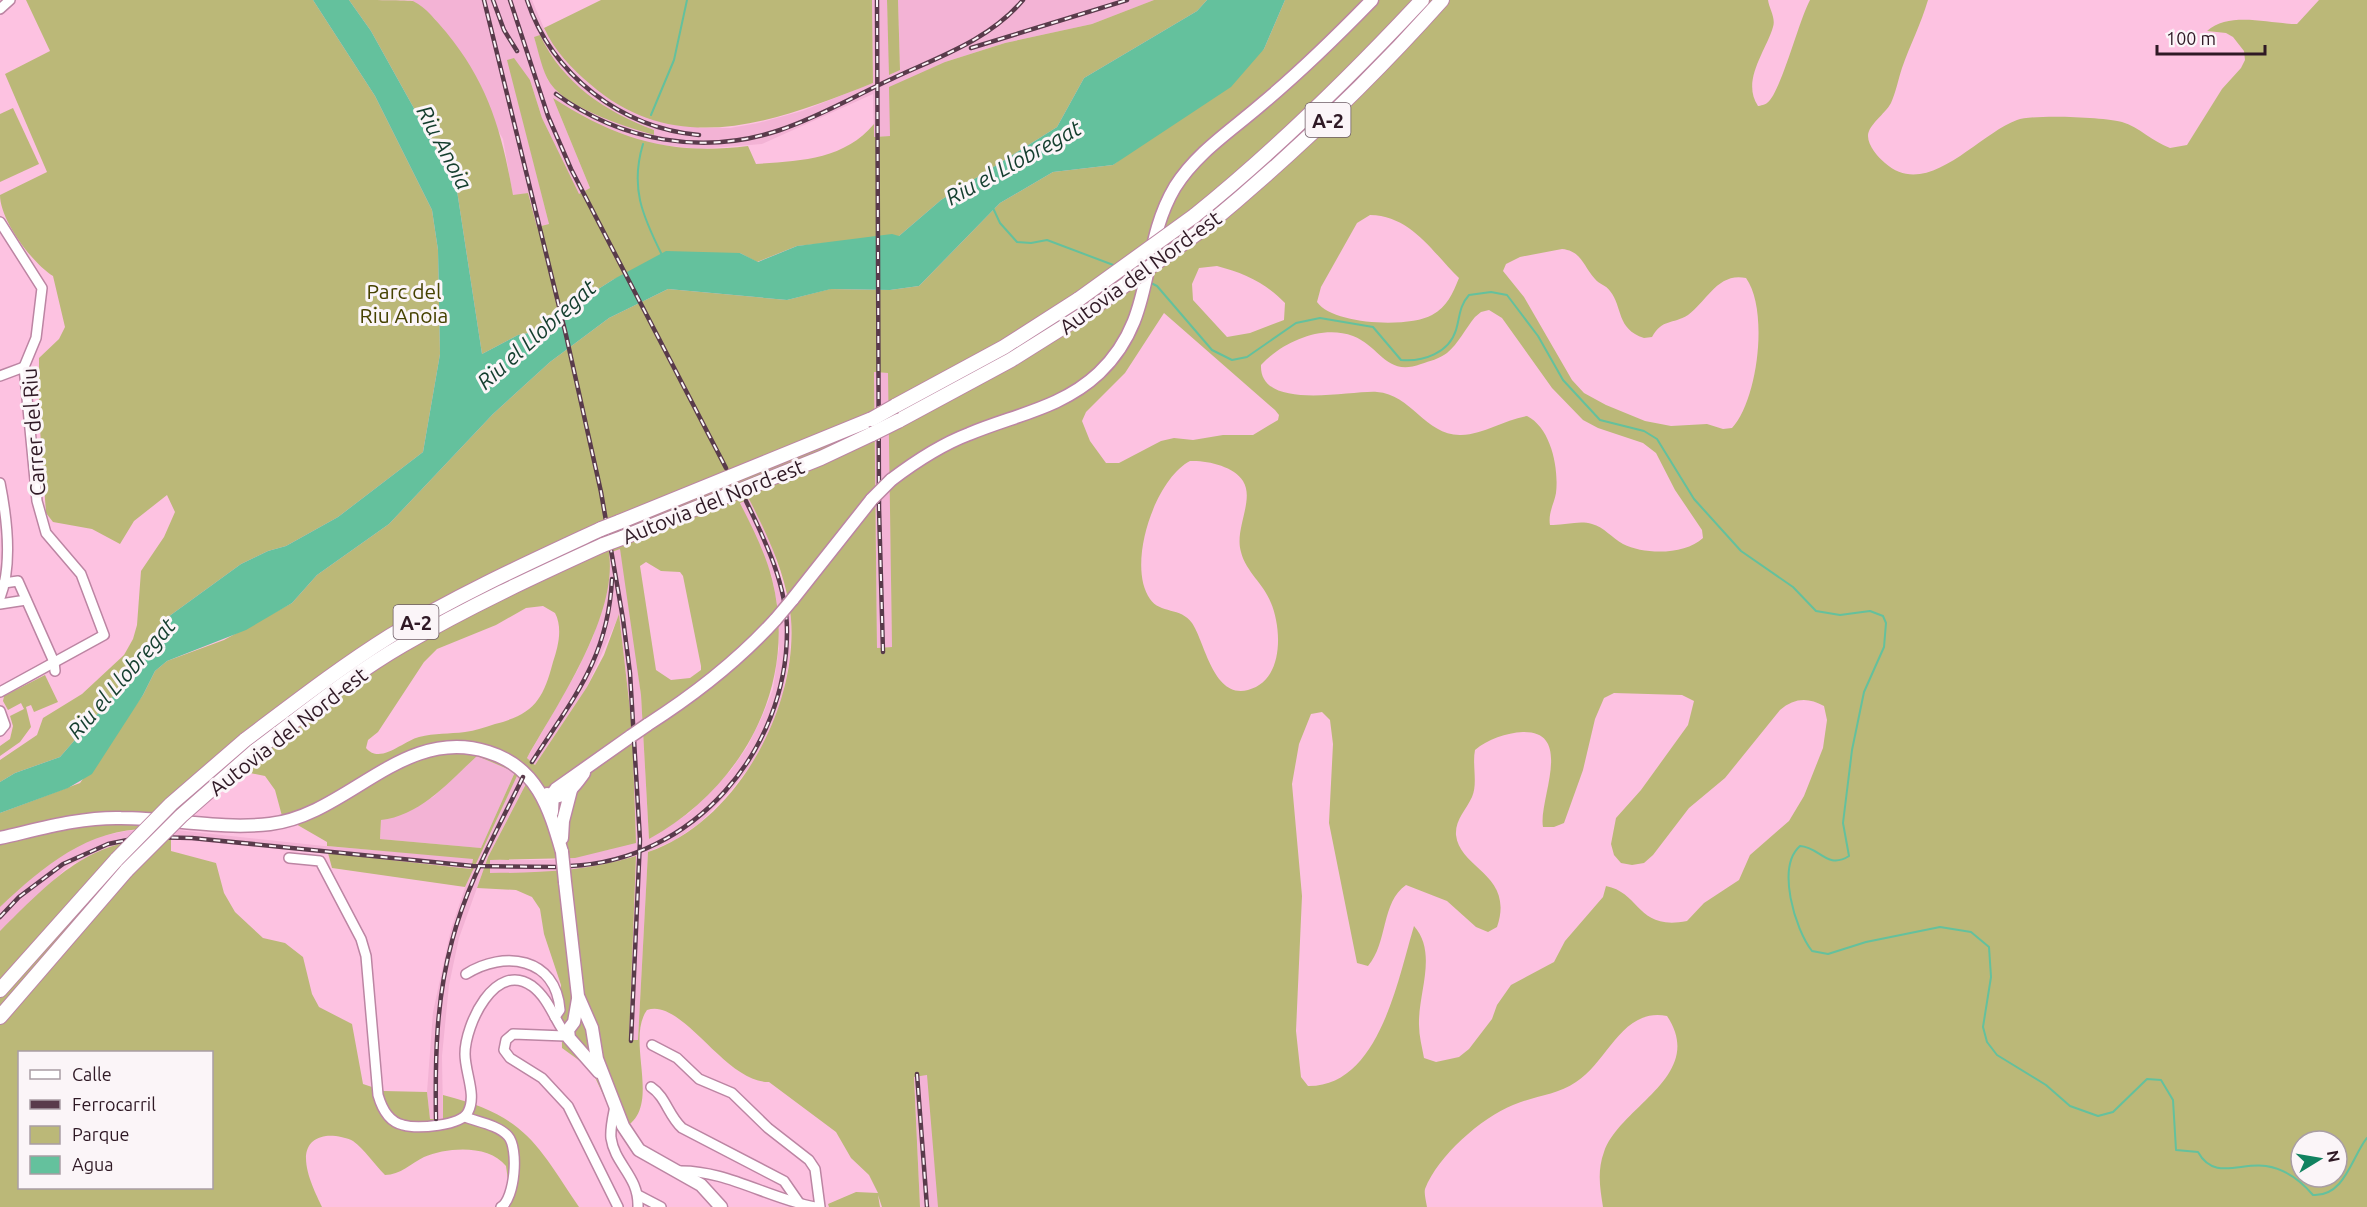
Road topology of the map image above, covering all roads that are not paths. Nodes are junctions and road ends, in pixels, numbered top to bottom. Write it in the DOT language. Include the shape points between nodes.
graph roads {
  1 [pos="10,0"];
  2 [pos="1372,0"];
  3 [pos="1422,0"];
  4 [pos="1442,0"];
  5 [pos="0,9"];
  6 [pos="0,222"];
  7 [pos="24,367"];
  8 [pos="0,376"];
  9 [pos="0,483"];
  10 [pos="4,583"];
  11 [pos="0,597"];
  12 [pos="26,600"];
  13 [pos="0,604"];
  14 [pos="54,667"];
  15 [pos="0,692"];
  16 [pos="0,711"];
  17 [pos="2,729"];
  18 [pos="438,746"];
  19 [pos="506,760"];
  20 [pos="543,781"];
  21 [pos="567,786"];
  22 [pos="552,797"];
  23 [pos="557,822"];
  24 [pos="0,838"];
  25 [pos="289,858"];
  26 [pos="466,974"];
  27 [pos="0,990"];
  28 [pos="579,996"];
  29 [pos="0,1017"];
  30 [pos="556,1019"];
  31 [pos="573,1022"];
  32 [pos="589,1024"];
  33 [pos="593,1036"];
  34 [pos="570,1041"];
  35 [pos="652,1045"];
  36 [pos="604,1078"];
  37 [pos="651,1088"];
  38 [pos="615,1106"];
  39 [pos="465,1117"];
  40 [pos="674,1171"];
  41 [pos="638,1195"];
  42 [pos="802,1206"];
  43 [pos="501,1207"];
  44 [pos="618,1207"];
  45 [pos="638,1207"];
  46 [pos="661,1207"];
  47 [pos="721,1207"];
  48 [pos="815,1207"];
  49 [pos="820,1207"];
  1 -- 5 [label="street"];
  2 -- 21 [label="main road, bridge" via="1302,69 1204,152 1185,174 1160,220 1137,316 1108,364 1062,400 955,440 891,480 748,648 712,680"];
  3 -- 27 [label="highway, Autovia del Nord-est / A-2, bridge" via="1294,130 1194,216 1079,299 1004,347 872,418 601,529 484,584 340,668 245,740 171,804"];
  4 -- 29 [label="highway, Autovia del Nord-est / A-2, bridge" via="1314,134 1203,229 1089,311 1011,360 872,434 603,545 490,597 402,646 348,682 255,751 181,816 127,870"];
  6 -- 7 [label="street, Carrer del Riu" via="42,288 36,339"];
  7 -- 8 [label="street"];
  7 -- 14 [label="street, Carrer del Riu" via="37,501 46,533 81,573 104,633 103,638"];
  9 -- 10 [label="street" via="6,514"];
  10 -- 11 [label="street"];
  10 -- 12 [label="street" via="18,581"];
  12 -- 13 [label="street"];
  12 -- 14 [label="street"];
  14 -- 15 [label="street"];
  16 -- 17 [label="street" via="5,721"];
  18 -- 19 [label="main road" via="475,749"];
  18 -- 20 [label="main road" via="471,740 498,747 519,757"];
  18 -- 24 [label="main road" via="280,823 80,820"];
  19 -- 22 [label="main road" via="524,768"];
  19 -- 23 [label="main road" via="533,781"];
  20 -- 21 [label="main road"];
  20 -- 22 [label="main road"];
  21 -- 22 [label="main road"];
  21 -- 23 [label="main road"];
  22 -- 23 [label="main road"];
  23 -- 28 [label="main road, bridge"];
  25 -- 39 [label="street" via="323,864 361,939 382,1108 405,1126 449,1123"];
  26 -- 30 [label="street" via="483,963 508,959 533,967 546,976 560,1003"];
  28 -- 31 [label="main road"];
  28 -- 32 [label="main road"];
  30 -- 31 [label="street"];
  30 -- 34 [label="street"];
  30 -- 39 [label="street" via="540,993 529,984 509,981 491,990 466,1044 471,1100"];
  31 -- 32 [label="main road" via="584,1020"];
  31 -- 34 [label="main road" via="568,1030"];
  32 -- 33 [label="main road"];
  33 -- 34 [label="main road" via="587,1044"];
  33 -- 36 [label="main road"];
  34 -- 36 [label="main road"];
  34 -- 44 [label="street" via="513,1034 506,1040 504,1050 542,1078 568,1106"];
  35 -- 49 [label="street" via="677,1058 699,1079 732,1093 808,1160 814,1169"];
  36 -- 38 [label="main road"];
  37 -- 42 [label="street" via="658,1092 671,1117 682,1128 784,1181"];
  38 -- 40 [label="main road" via="634,1145"];
  38 -- 41 [label="street" via="612,1143"];
  39 -- 43 [label="street" via="498,1129 513,1144 510,1194"];
  40 -- 42 [label="street" via="713,1176"];
  40 -- 47 [label="main road" via="701,1185"];
  41 -- 45 [label="street"];
  41 -- 46 [label="street"];
  42 -- 48 [label="street"];
}
